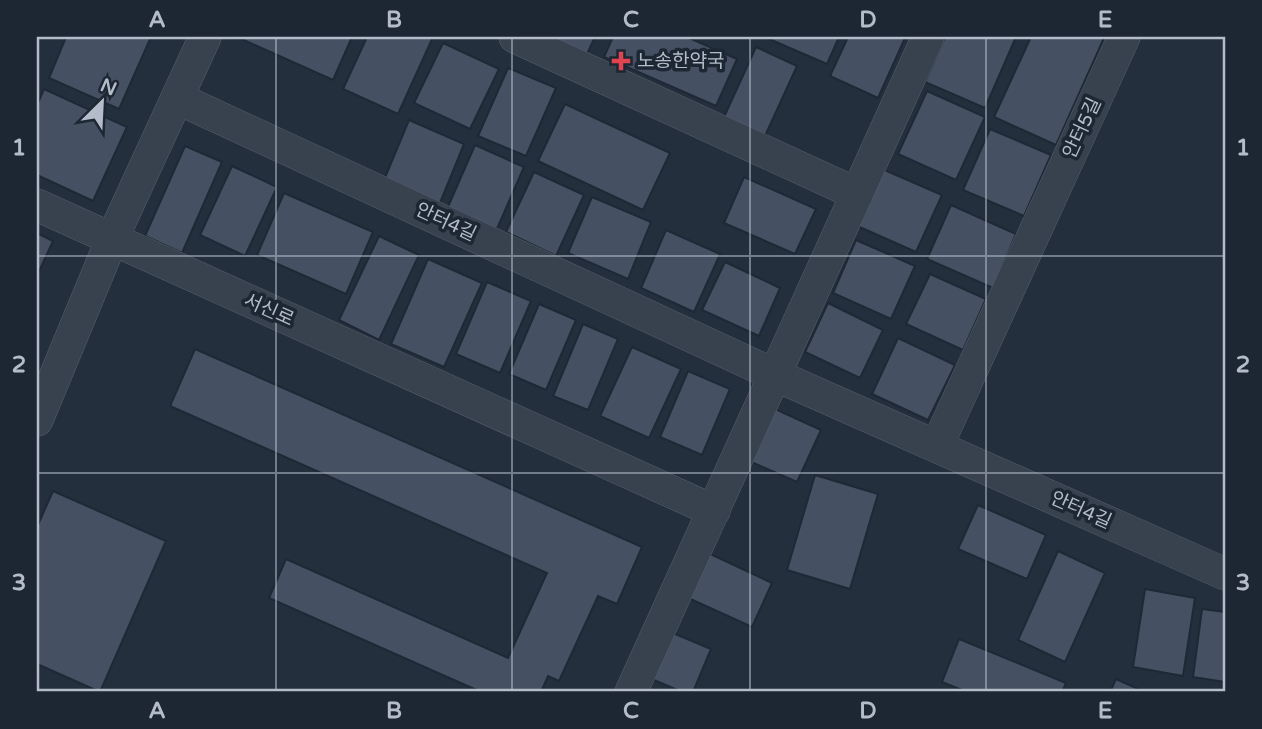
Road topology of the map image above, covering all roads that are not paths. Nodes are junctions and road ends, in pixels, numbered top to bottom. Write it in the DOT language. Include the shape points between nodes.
graph roads {
  1 [pos="205,37"];
  2 [pos="515,37"];
  3 [pos="1124,37"];
  4 [pos="925,43"];
  5 [pos="177,98"];
  6 [pos="858,194"];
  7 [pos="37,205"];
  8 [pos="112,239"];
  9 [pos="775,375"];
  10 [pos="37,420"];
  11 [pos="937,446"];
  12 [pos="714,511"];
  13 [pos="1225,574"];
  14 [pos="631,692"];
  1 -- 5 [label="street"];
  2 -- 6 [label="street"];
  3 -- 11 [label="street, 안터5길"];
  4 -- 6 [label="street"];
  5 -- 8 [label="street"];
  5 -- 9 [label="street, 안터4길"];
  6 -- 9 [label="street"];
  7 -- 8 [label="street, 서신로"];
  8 -- 10 [label="street"];
  8 -- 12 [label="street, 서신로"];
  9 -- 11 [label="street, 안터4길"];
  9 -- 12 [label="street"];
  11 -- 13 [label="street, 안터4길"];
  12 -- 14 [label="street"];
}
